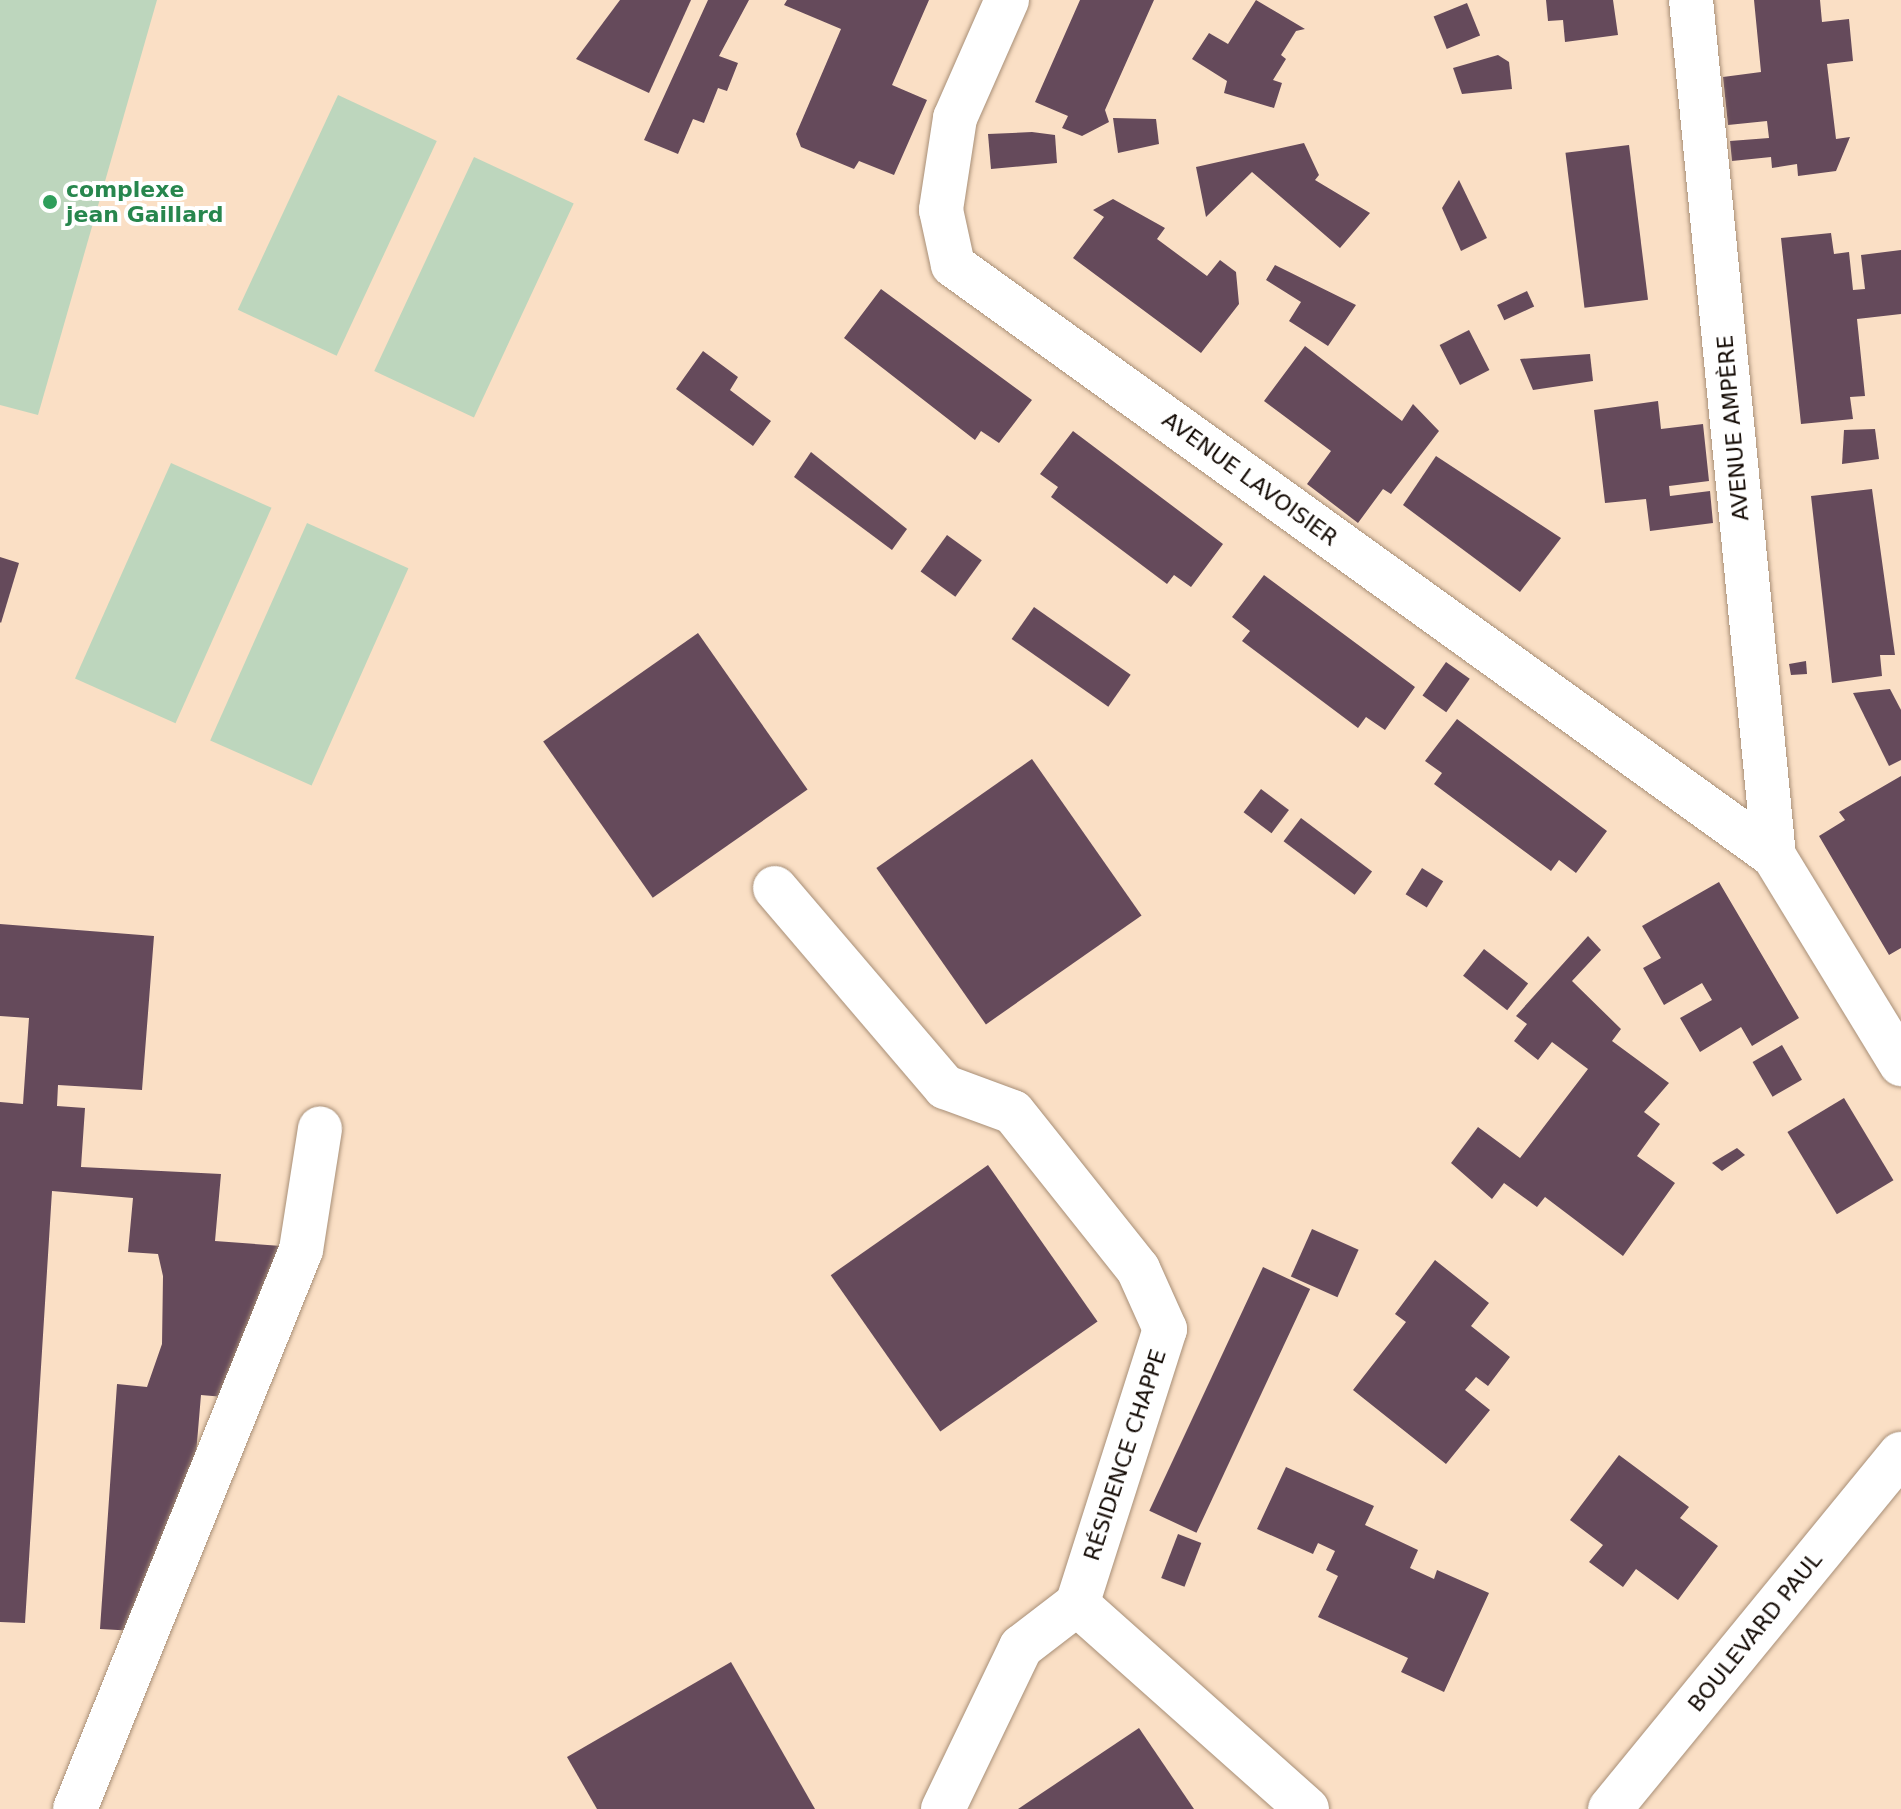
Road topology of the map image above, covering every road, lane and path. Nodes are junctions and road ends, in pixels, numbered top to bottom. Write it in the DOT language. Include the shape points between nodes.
graph roads {
  1 [pos="1007,0"];
  2 [pos="1691,0"];
  3 [pos="1774,856"];
  4 [pos="775,888"];
  5 [pos="1901,1064"];
  6 [pos="320,1128"];
  7 [pos="1901,1454"];
  8 [pos="1077,1604"];
  9 [pos="75,1809"];
  10 [pos="943,1809"];
  11 [pos="1307,1809"];
  12 [pos="1610,1809"];
  1 -- 3 [label="street, AVENUE LAVOISIER" via="955,118 941,210 953,265"];
  2 -- 3 [label="street, AVENUE AMPÈRE"];
  3 -- 5 [label="street"];
  4 -- 8 [label="street, RÉSIDENCE CHAPPE" via="945,1087 1013,1112 1138,1269 1165,1329"];
  6 -- 9 [label="street" via="301,1250"];
  7 -- 12 [label="street, BOULEVARD PAUL"];
  8 -- 10 [label="street" via="1021,1647"];
  8 -- 11 [label="street"];
}
